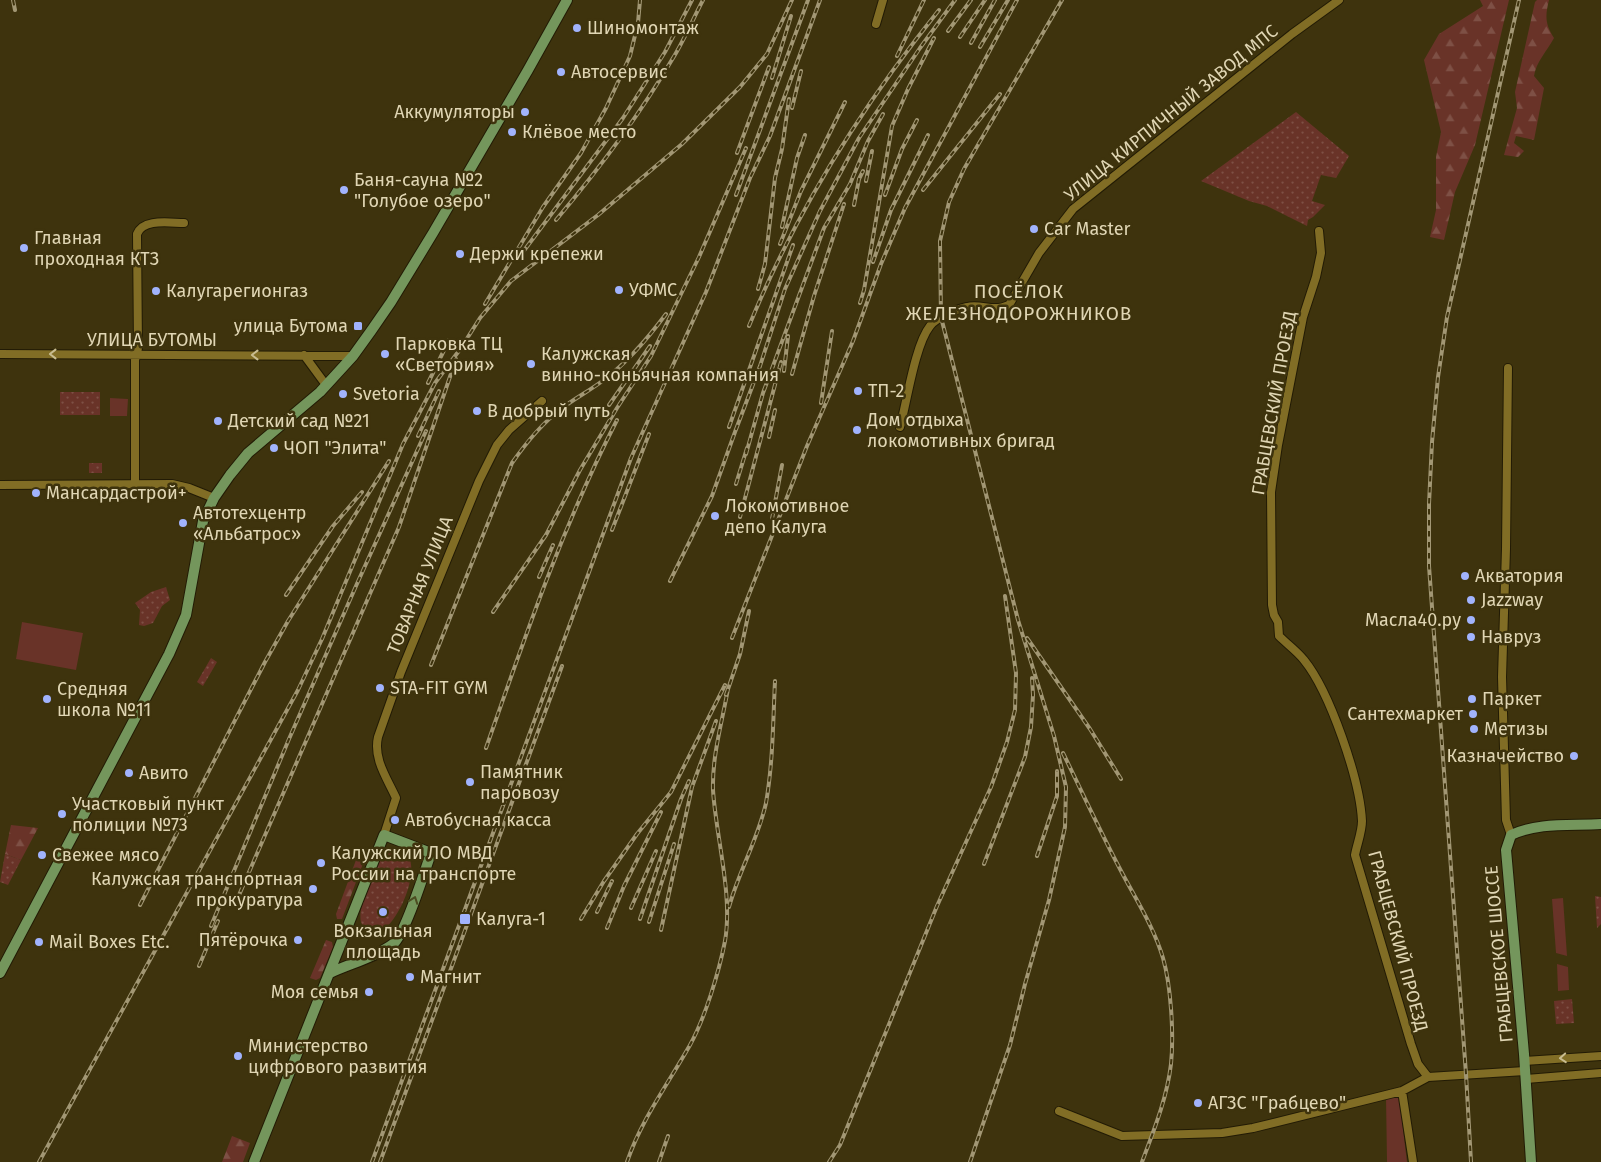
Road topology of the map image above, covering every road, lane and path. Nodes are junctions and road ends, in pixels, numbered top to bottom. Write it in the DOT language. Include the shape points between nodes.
graph roads {
  1 [pos="567,0"];
  2 [pos="883,0"];
  3 [pos="1339,0"];
  4 [pos="876,24"];
  5 [pos="184,223"];
  6 [pos="1320,231"];
  7 [pos="0,354"];
  8 [pos="137,354"];
  9 [pos="304,355"];
  10 [pos="352,356"];
  11 [pos="1508,368"];
  12 [pos="326,385"];
  13 [pos="542,401"];
  14 [pos="900,427"];
  15 [pos="135,484"];
  16 [pos="0,485"];
  17 [pos="214,498"];
  18 [pos="1601,824"];
  19 [pos="384,835"];
  20 [pos="1511,835"];
  21 [pos="0,973"];
  22 [pos="330,973"];
  23 [pos="1601,1056"];
  24 [pos="1525,1070"];
  25 [pos="1601,1073"];
  26 [pos="1428,1077"];
  27 [pos="1402,1091"];
  28 [pos="1060,1111"];
  29 [pos="254,1162"];
  30 [pos="1413,1162"];
  31 [pos="1531,1162"];
  1 -- 10 [label="main road" via="412,268"];
  2 -- 4 [label="street"];
  3 -- 14 [label="street, УЛИЦА КИРПИЧНЫЙ ЗАВОД МПС" via="1073,209 1039,253 1009,305 967,307 930,325 914,367"];
  5 -- 8 [label="street" via="148,224 137,234"];
  6 -- 26 [label="street, ГРАБЦЕВСКИЙ ПРОЕЗД" via="1321,253 1303,317 1271,492 1272,605 1279,636 1304,660 1321,686 1340,733 1360,798 1362,823 1355,854 1404,1026 1418,1064"];
  8 -- 7 [label="street, УЛИЦА БУТОМЫ, one-way"];
  9 -- 8 [label="street, УЛИЦА БУТОМЫ, one-way"];
  8 -- 15 [label="street"];
  9 -- 10 [label="street, УЛИЦА БУТОМЫ"];
  9 -- 12 [label="street"];
  10 -- 12 [label="main road"];
  11 -- 20 [label="street" via="1502,677 1506,820"];
  12 -- 17 [label="main road" via="248,453"];
  13 -- 19 [label="street, ТОВАРНАЯ УЛИЦА" via="508,430 497,445 479,481 401,672 378,737 376,752 396,798"];
  15 -- 16 [label="street"];
  15 -- 17 [label="street" via="179,485"];
  17 -- 21 [label="main road" via="203,521 186,615 170,654"];
  18 -- 20 [label="main road" via="1532,828"];
  19 -- 22 [label="main road"];
  22 -- 19 [label="main road, one-way" via="393,944 403,928 431,853"];
  20 -- 24 [label="main road, ГРАБЦЕВСКОЕ ШОССЕ" via="1506,850"];
  22 -- 29 [label="main road"];
  23 -- 24 [label="street, one-way"];
  24 -- 25 [label="street"];
  24 -- 26 [label="street"];
  24 -- 31 [label="main road, ГРАБЦЕВСКОЕ ШОССЕ"];
  26 -- 27 [label="street"];
  27 -- 28 [label="street" via="1222,1133 1122,1136"];
  27 -- 30 [label="street"];
}
